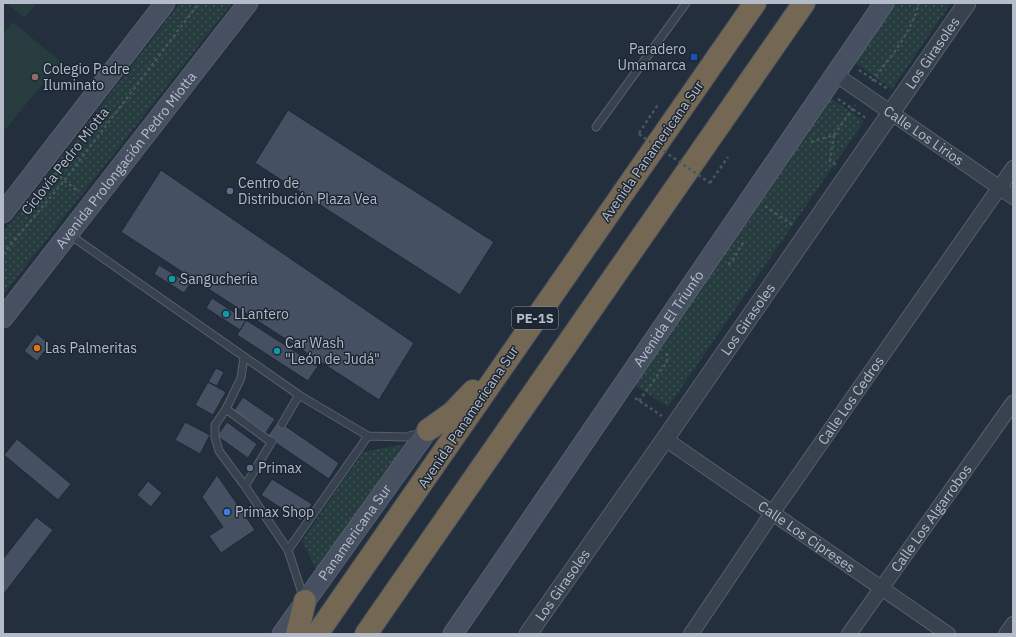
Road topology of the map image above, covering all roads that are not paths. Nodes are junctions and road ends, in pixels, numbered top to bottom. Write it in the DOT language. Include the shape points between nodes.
graph roads {
  1 [pos="165,3"];
  2 [pos="248,3"];
  3 [pos="686,3"];
  4 [pos="755,3"];
  5 [pos="804,3"];
  6 [pos="884,3"];
  7 [pos="967,3"];
  8 [pos="835,74"];
  9 [pos="890,112"];
  10 [pos="596,127"];
  11 [pos="1013,168"];
  12 [pos="1000,188"];
  13 [pos="1013,197"];
  14 [pos="3,213"];
  15 [pos="69,234"];
  16 [pos="3,318"];
  17 [pos="531,324"];
  18 [pos="244,357"];
  19 [pos="299,395"];
  20 [pos="1013,402"];
  21 [pos="226,409"];
  22 [pos="282,424"];
  23 [pos="428,430"];
  24 [pos="368,436"];
  25 [pos="665,439"];
  26 [pos="245,486"];
  27 [pos="773,512"];
  28 [pos="288,550"];
  29 [pos="414,564"];
  30 [pos="881,588"];
  31 [pos="304,601"];
  32 [pos="1013,624"];
  33 [pos="282,634"];
  34 [pos="298,634"];
  35 [pos="317,634"];
  36 [pos="366,634"];
  37 [pos="372,634"];
  38 [pos="453,634"];
  39 [pos="528,634"];
  40 [pos="691,634"];
  41 [pos="849,634"];
  42 [pos="948,634"];
  43 [pos="1006,634"];
  1 -- 14 [label="main road"];
  2 -- 15 [label="main road, Avenida Prolongación Pedro Miotta"];
  3 -- 10 [label="lane"];
  4 -- 17 [label="highway, Avenida Panamericana Sur / PE-1S"];
  5 -- 29 [label="highway, PE-1S"];
  6 -- 8 [label="main road, Avenida El Triunfo"];
  7 -- 9 [label="street, Los Girasoles"];
  8 -- 9 [label="street, Calle Los Lirios"];
  8 -- 38 [label="main road, Avenida El Triunfo"];
  9 -- 12 [label="street, Calle Los Lirios"];
  9 -- 25 [label="street, Los Girasoles"];
  11 -- 12 [label="street, Calle Los Cedros"];
  12 -- 13 [label="street, Calle Los Lirios"];
  12 -- 27 [label="street, Calle Los Cedros"];
  15 -- 16 [label="main road, Avenida Prolongación Pedro Miotta"];
  15 -- 18 [label="lane"];
  17 -- 23 [label="highway" via="452,413"];
  17 -- 35 [label="highway, Avenida Panamericana Sur / PE-1S"];
  18 -- 19 [label="lane"];
  18 -- 21 [label="lane" via="241,378"];
  19 -- 22 [label="lane"];
  19 -- 24 [label="lane"];
  20 -- 30 [label="street, Calle Los Algarrobos"];
  21 -- 26 [label="lane" via="215,426 215,437 219,451"];
  21 -- 26 [label="lane" via="272,441"];
  23 -- 24 [label="lane" via="405,437"];
  23 -- 31 [label="main road, Panamericana Sur"];
  24 -- 28 [label="lane"];
  25 -- 27 [label="street, Calle Los Cipreses"];
  25 -- 39 [label="street, Los Girasoles"];
  26 -- 28 [label="lane"];
  27 -- 30 [label="street, Calle Los Cipreses"];
  27 -- 40 [label="street, Calle Los Cedros"];
  28 -- 31 [label="lane"];
  29 -- 36 [label="highway, PE-1S"];
  29 -- 37 [label="lane"];
  30 -- 41 [label="street, Calle Los Algarrobos"];
  30 -- 42 [label="street, Calle Los Cipreses"];
  31 -- 33 [label="main road, Panamericana Sur"];
  31 -- 34 [label="highway"];
  32 -- 43 [label="street"];
}
